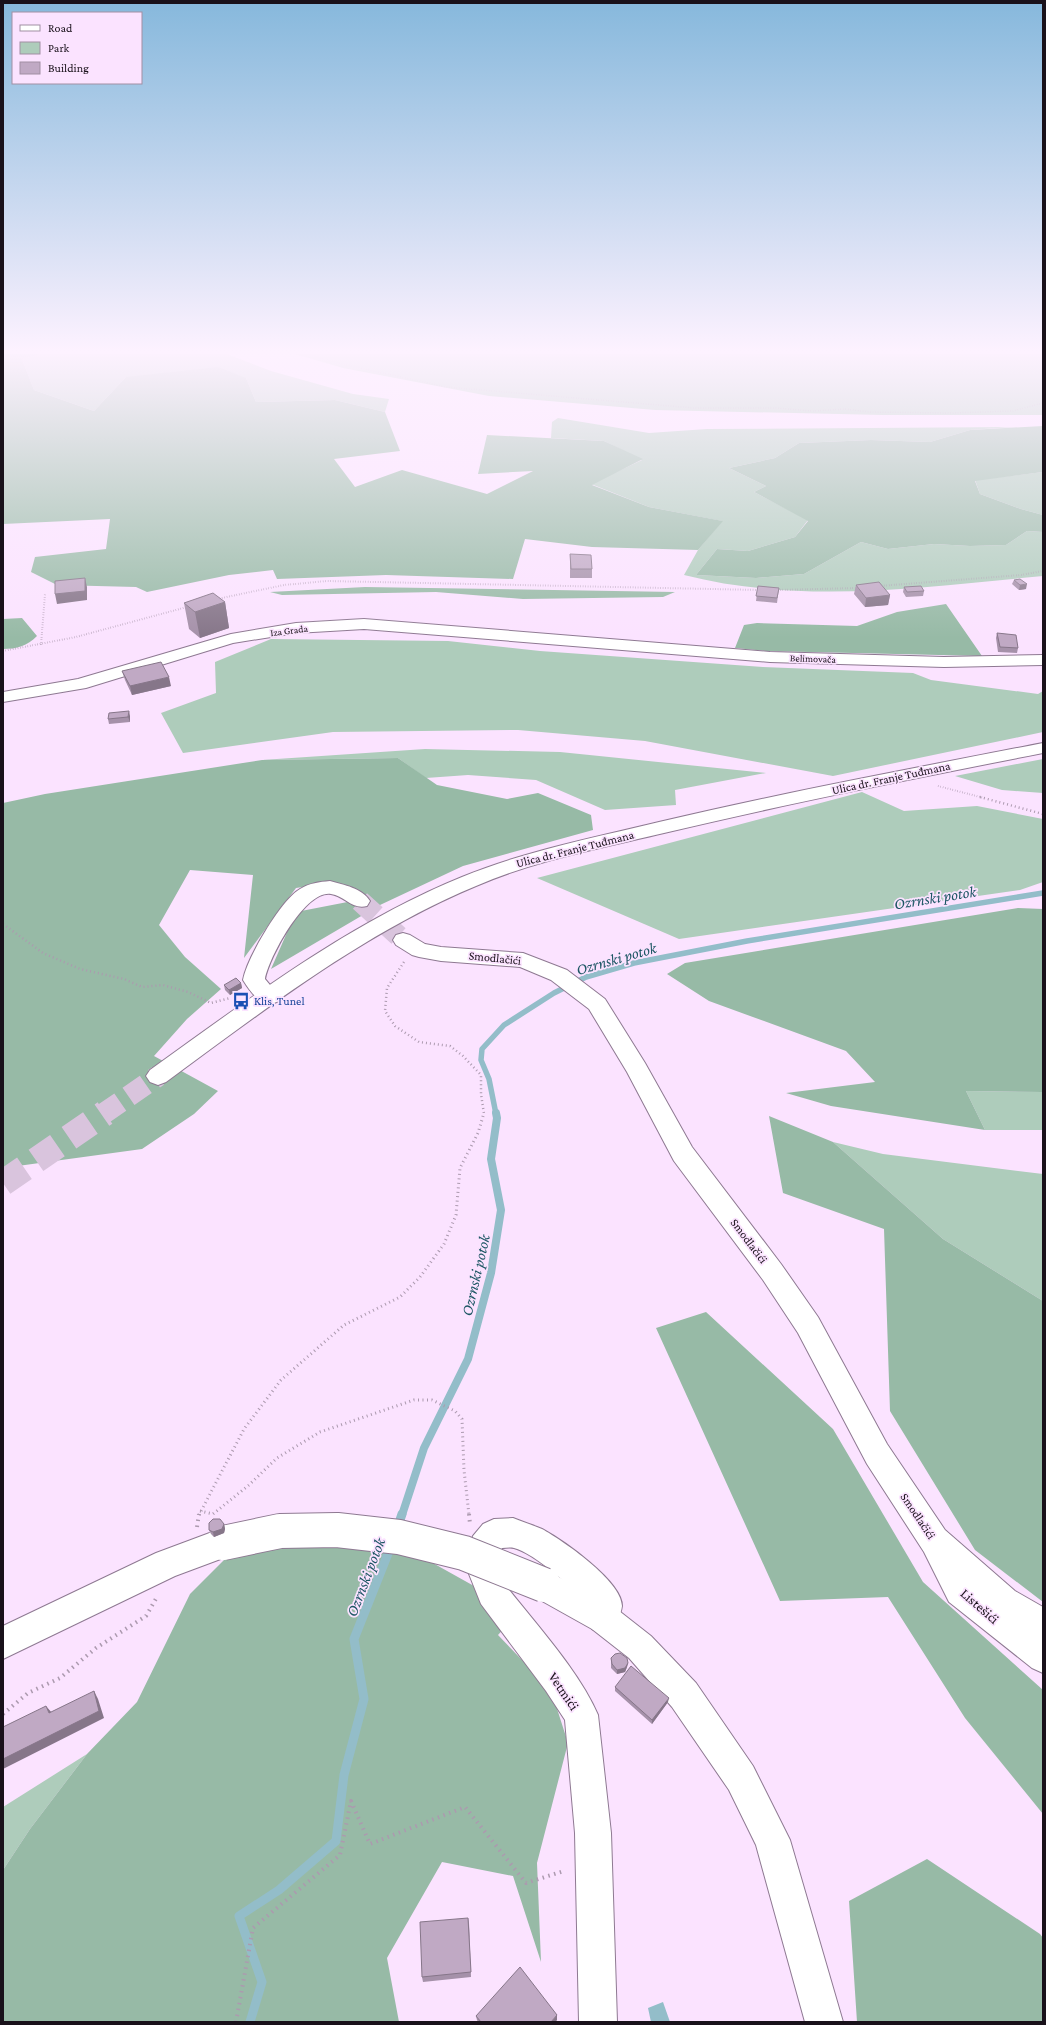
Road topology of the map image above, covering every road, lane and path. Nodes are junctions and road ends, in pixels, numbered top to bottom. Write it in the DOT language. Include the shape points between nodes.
graph roads {
  1 [pos="1043,571"];
  2 [pos="864,587"];
  3 [pos="872,587"];
  4 [pos="766,590"];
  5 [pos="773,590"];
  6 [pos="45,594"];
  7 [pos="214,600"];
  8 [pos="191,606"];
  9 [pos="583,642"];
  10 [pos="41,645"];
  11 [pos="3,651"];
  12 [pos="1043,660"];
  13 [pos="3,697"];
  14 [pos="1043,748"];
  15 [pos="899,776"];
  16 [pos="1043,814"];
  17 [pos="360,901"];
  18 [pos="3,924"];
  19 [pos="411,945"];
  20 [pos="263,992"];
  21 [pos="158,1076"];
  22 [pos="200,1511"];
  23 [pos="934,1541"];
  24 [pos="484,1547"];
  25 [pos="179,1559"];
  26 [pos="603,1618"];
  27 [pos="1043,1625"];
  28 [pos="3,1643"];
  29 [pos="1043,1657"];
  30 [pos="3,1714"];
  31 [pos="594,1862"];
  32 [pos="236,2022"];
  33 [pos="598,2022"];
  34 [pos="824,2022"];
  1 -- 3 [label="path"];
  2 -- 5 [label="path"];
  4 -- 7 [label="path" via="327,581 284,585"];
  6 -- 10 [label="path"];
  8 -- 10 [label="path"];
  9 -- 12 [label="street, Belimovača" via="770,657 944,662"];
  9 -- 13 [label="street, Iza Grada" via="364,624 296,628 231,639 80,684"];
  10 -- 11 [label="path"];
  14 -- 15 [label="street, Ulica dr. Franje Tuđmana"];
  15 -- 16 [label="path"];
  15 -- 20 [label="street, Ulica dr. Franje Tuđmana" via="688,821 502,868 401,914"];
  17 -- 20 [label="street" via="340,888 324,886 311,891 295,903 255,967 254,980"];
  18 -- 20 [label="path" via="43,953 80,969 124,979 142,987 163,985 188,992 211,1003"];
  19 -- 22 [label="path" via="387,988 385,1011 395,1026 419,1042 450,1046 481,1075 480,1094 484,1114 478,1133 460,1168 456,1215 444,1244 420,1277 400,1297 344,1325 281,1380 244,1429"];
  19 -- 23 [label="street, Smodlačići" via="441,954 523,960 559,975 597,1004 683,1154 772,1272 808,1325 877,1454"];
  20 -- 21 [label="street, Ulica dr. Franje Tuđmana"];
  22 -- 24 [label="path" via="213,1514 277,1458 320,1432 414,1400 432,1400 455,1411 462,1419 464,1470 471,1533"];
  22 -- 25 [label="path"];
  23 -- 27 [label="street, Smodlačići" via="1004,1602"];
  23 -- 29 [label="street, Listešići" via="960,1591"];
  24 -- 26 [label="street" via="494,1534 513,1533 531,1540 572,1567 595,1589 606,1605"];
  24 -- 31 [label="street, Vetmići" via="482,1569 492,1593 558,1680 580,1715"];
  25 -- 26 [label="street, bridge" via="223,1543 280,1531 337,1530 399,1537 464,1553 544,1585"];
  25 -- 28 [label="street"];
  25 -- 30 [label="path" via="146,1616 96,1648 60,1678 28,1693"];
  26 -- 34 [label="street" via="640,1648 684,1695 741,1778 772,1840"];
  31 -- 32 [label="path" via="526,1883 465,1808 370,1844 351,1801 340,1854 253,1928"];
  31 -- 33 [label="street, Vetmići"];
}
